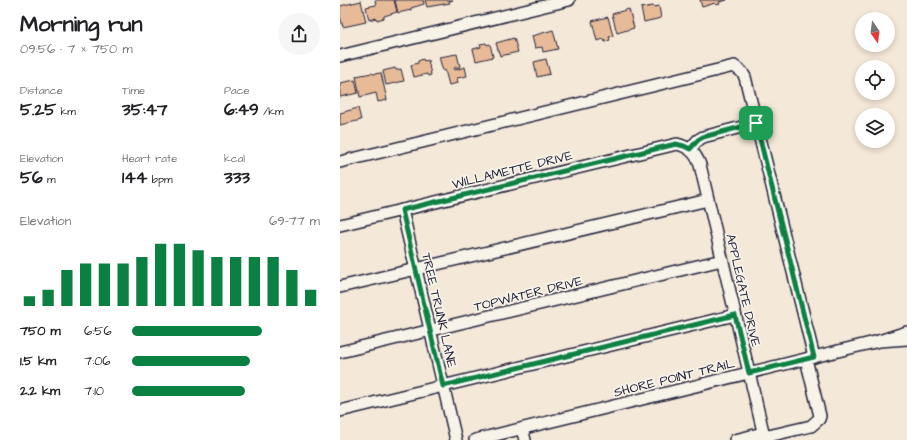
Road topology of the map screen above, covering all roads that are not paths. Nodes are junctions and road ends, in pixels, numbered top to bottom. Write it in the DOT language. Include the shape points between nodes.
graph roads {
  1 [pos="569,0"];
  2 [pos="340,56"];
  3 [pos="756,123"];
  4 [pos="690,149"];
  5 [pos="340,162"];
  6 [pos="708,200"];
  7 [pos="402,210"];
  8 [pos="340,225"];
  9 [pos="722,260"];
  10 [pos="416,269"];
  11 [pos="340,287"];
  12 [pos="735,315"];
  13 [pos="430,330"];
  14 [pos="907,332"];
  15 [pos="907,339"];
  16 [pos="879,341"];
  17 [pos="340,352"];
  18 [pos="810,358"];
  19 [pos="749,373"];
  20 [pos="443,386"];
  21 [pos="340,411"];
  22 [pos="522,428"];
  23 [pos="764,437"];
  24 [pos="456,440"];
  25 [pos="475,440"];
  26 [pos="525,440"];
  27 [pos="735,440"];
  1 -- 2 [label="street"];
  3 -- 4 [label="street" via="703,137"];
  3 -- 5 [label="street" via="745,77 734,66"];
  3 -- 18 [label="street"];
  4 -- 6 [label="street, APPLEGATE DRIVE" via="700,165"];
  4 -- 7 [label="street, WILLAMETTE DRIVE" via="676,144"];
  6 -- 9 [label="street, APPLEGATE DRIVE"];
  6 -- 10 [label="street"];
  7 -- 8 [label="street, WILLAMETTE DRIVE"];
  7 -- 10 [label="street, TREE TRUNK LANE"];
  9 -- 12 [label="street, APPLEGATE DRIVE"];
  9 -- 13 [label="street, TOPWATER DRIVE"];
  10 -- 11 [label="street"];
  10 -- 13 [label="street, TREE TRUNK LANE"];
  12 -- 19 [label="street, APPLEGATE DRIVE"];
  12 -- 20 [label="street"];
  13 -- 17 [label="street, TOPWATER DRIVE"];
  13 -- 20 [label="street, TREE TRUNK LANE"];
  14 -- 16 [label="street, SHORE POINT TRAIL"];
  15 -- 16 [label="street, SHORE POINT TRAIL"];
  16 -- 18 [label="street, SHORE POINT TRAIL"];
  18 -- 19 [label="street, SHORE POINT TRAIL"];
  18 -- 23 [label="street" via="819,419 811,426"];
  19 -- 22 [label="street, SHORE POINT TRAIL"];
  19 -- 23 [label="street, APPLEGATE DRIVE"];
  20 -- 21 [label="street"];
  20 -- 24 [label="street, TREE TRUNK LANE"];
  22 -- 25 [label="street, SHORE POINT TRAIL"];
  22 -- 26 [label="street"];
  23 -- 27 [label="street"];
}
